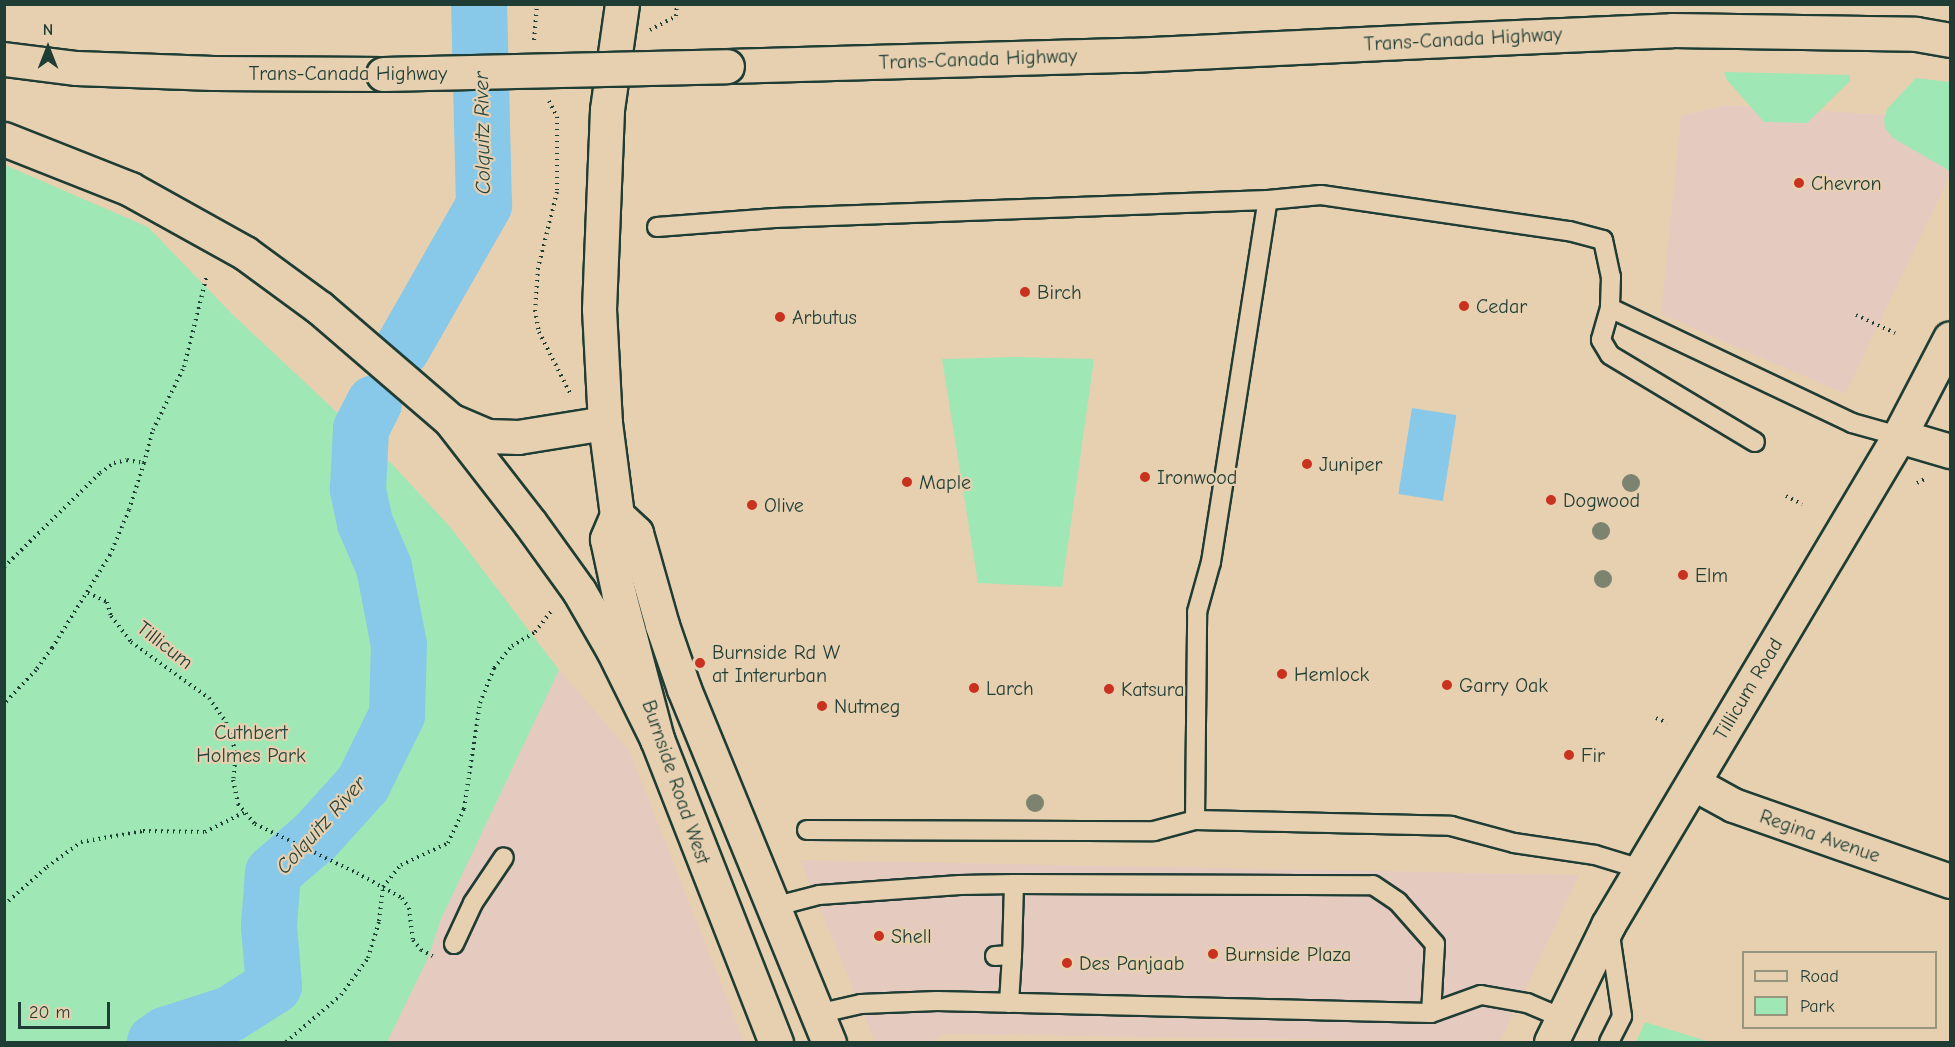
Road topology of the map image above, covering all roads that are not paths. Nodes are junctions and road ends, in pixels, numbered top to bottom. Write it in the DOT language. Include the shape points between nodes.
graph roads {
  1 [pos="622,4"];
  2 [pos="1950,40"];
  3 [pos="4,59"];
  4 [pos="4,139"];
  5 [pos="1268,200"];
  6 [pos="657,227"];
  7 [pos="1610,308"];
  8 [pos="1950,338"];
  9 [pos="450,420"];
  10 [pos="605,423"];
  11 [pos="1899,436"];
  12 [pos="1755,442"];
  13 [pos="1950,451"];
  14 [pos="617,515"];
  15 [pos="657,739"];
  16 [pos="1693,783"];
  17 [pos="1195,820"];
  18 [pos="807,830"];
  19 [pos="504,857"];
  20 [pos="1641,869"];
  21 [pos="1950,881"];
  22 [pos="1014,884"];
  23 [pos="773,907"];
  24 [pos="1608,926"];
  25 [pos="454,944"];
  26 [pos="1010,1003"];
  27 [pos="1431,1013"];
  28 [pos="823,1028"];
  29 [pos="1557,1030"];
  30 [pos="776,1042"];
  31 [pos="1609,1042"];
  1 -- 10 [label="main road" via="607,110 602,209 599,309"];
  2 -- 3 [label="main road, Trans-Canada Highway, bridge" via="1916,34 1672,30 1130,55 383,74 213,73 88,68"];
  4 -- 9 [label="main road" via="130,189 245,253 320,308"];
  5 -- 6 [label="lane" via="775,218"];
  5 -- 7 [label="lane" via="1321,195 1484,217 1603,240 1611,277"];
  5 -- 17 [label="lane" via="1211,562 1197,612"];
  7 -- 11 [label="lane" via="1852,423"];
  7 -- 12 [label="lane" via="1601,340 1610,355"];
  8 -- 11 [label="main road, Tillicum Road"];
  9 -- 10 [label="main road" via="488,436 518,437"];
  9 -- 15 [label="main road" via="579,591 614,650"];
  10 -- 14 [label="main road"];
  11 -- 13 [label="main road"];
  11 -- 16 [label="main road, Tillicum Road"];
  14 -- 15 [label="main road, Burnside Road West" via="607,539"];
  14 -- 23 [label="main road" via="636,533 684,688"];
  15 -- 30 [label="main road, Burnside Road West"];
  16 -- 20 [label="main road, Tillicum Road"];
  16 -- 21 [label="main road, Regina Avenue" via="1732,805"];
  17 -- 18 [label="lane" via="1154,831"];
  17 -- 20 [label="lane" via="1452,826 1514,843 1594,855"];
  19 -- 25 [label="lane" via="473,903"];
  20 -- 24 [label="main road, Tillicum Road"];
  22 -- 23 [label="lane" via="819,896"];
  22 -- 26 [label="lane" via="1003,956"];
  22 -- 27 [label="lane" via="1373,885 1398,902 1435,944"];
  23 -- 28 [label="main road"];
  24 -- 29 [label="main road, Tillicum Road"];
  24 -- 31 [label="lane" via="1622,1016"];
  26 -- 27 [label="lane"];
  26 -- 28 [label="lane" via="861,1004"];
  27 -- 29 [label="lane" via="1481,995 1527,1003"];
}
